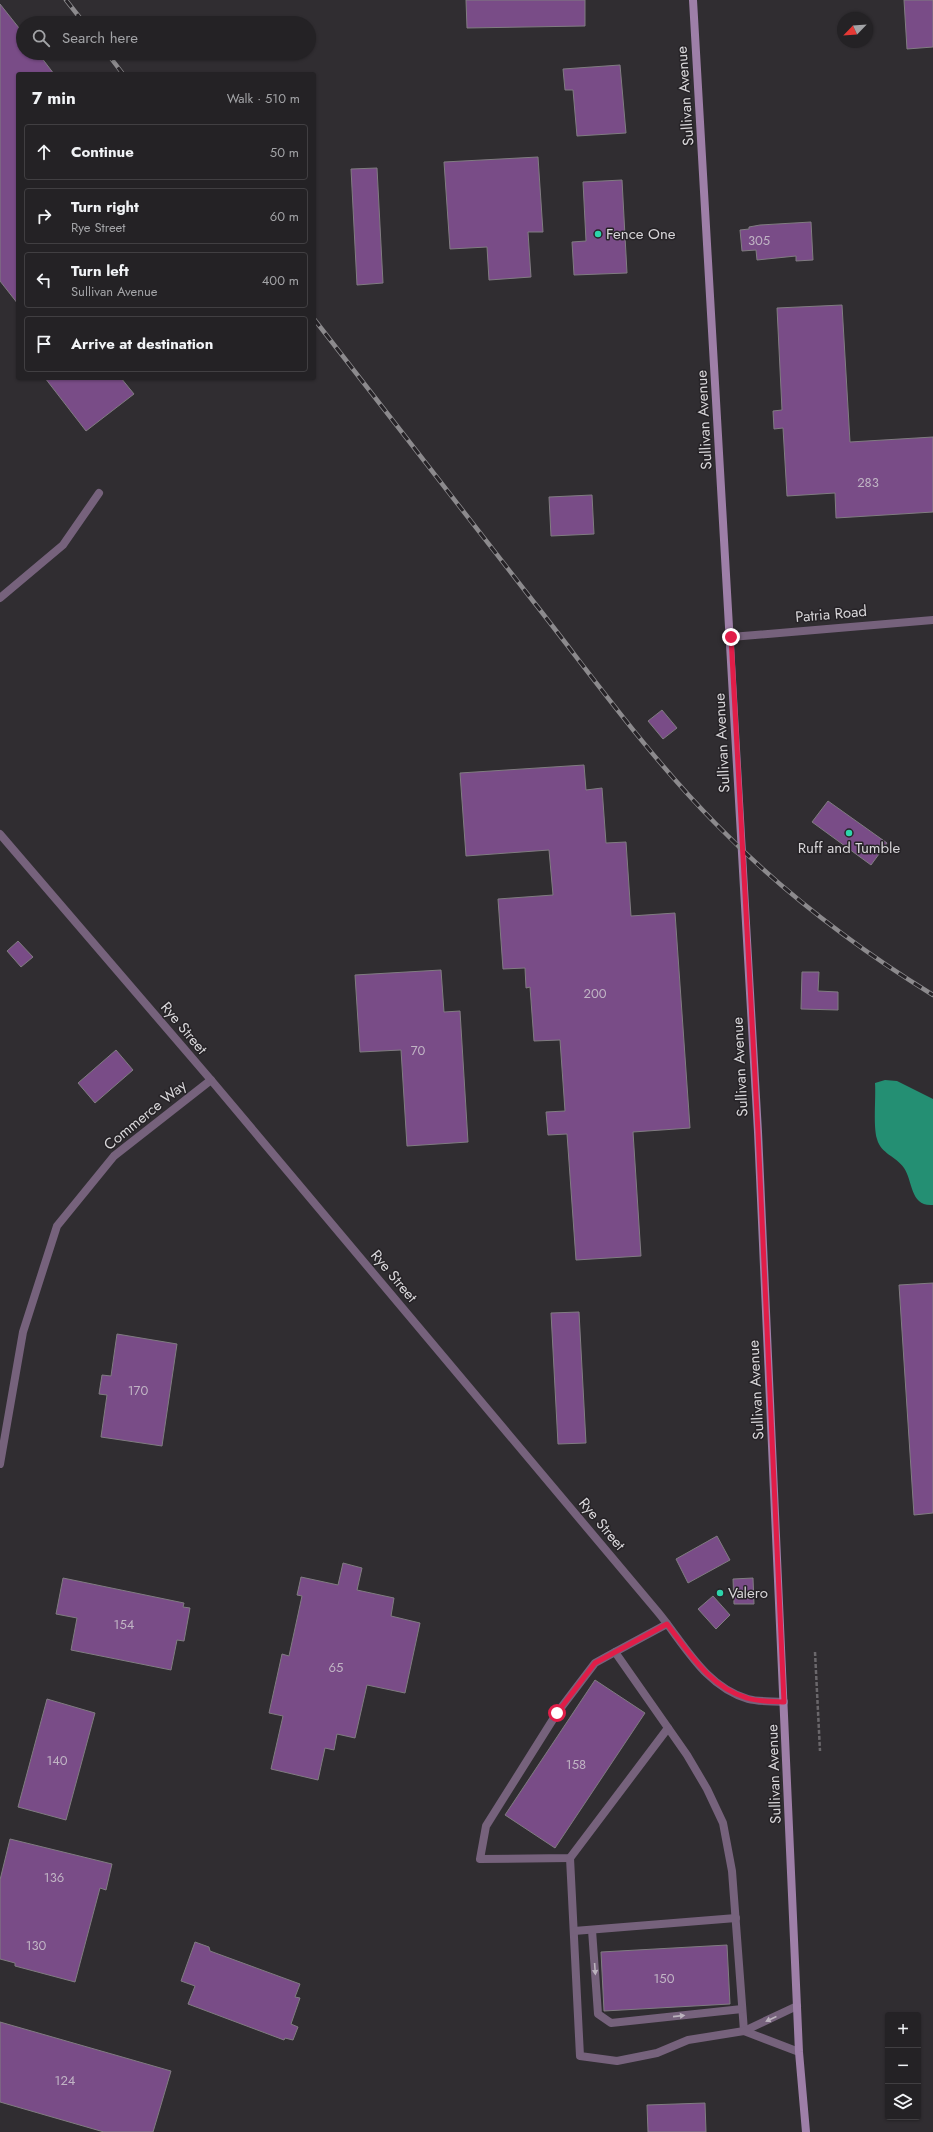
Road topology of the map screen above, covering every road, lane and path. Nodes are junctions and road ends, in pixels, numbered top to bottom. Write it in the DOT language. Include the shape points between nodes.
graph roads {
  1 [pos="693,0"];
  2 [pos="99,493"];
  3 [pos="0,598"];
  4 [pos="933,620"];
  5 [pos="731,637"];
  6 [pos="0,834"];
  7 [pos="210,1080"];
  8 [pos="0,1464"];
  9 [pos="667,1624"];
  10 [pos="615,1652"];
  11 [pos="815,1652"];
  12 [pos="784,1702"];
  13 [pos="668,1728"];
  14 [pos="820,1751"];
  15 [pos="570,1858"];
  16 [pos="736,1918"];
  17 [pos="592,1930"];
  18 [pos="574,1931"];
  19 [pos="797,2006"];
  20 [pos="742,2009"];
  21 [pos="744,2031"];
  22 [pos="799,2052"];
  23 [pos="806,2132"];
  1 -- 5 [label="main road, Sullivan Avenue"];
  2 -- 3 [label="street" via="63,545"];
  4 -- 5 [label="street, Patria Road"];
  5 -- 12 [label="main road, Sullivan Avenue" via="758,1132"];
  6 -- 7 [label="street, Rye Street"];
  7 -- 8 [label="street, Commerce Way" via="114,1156 57,1226 23,1332"];
  7 -- 9 [label="street, Rye Street"];
  9 -- 10 [label="street"];
  9 -- 12 [label="street, Rye Street" via="700,1668 722,1688 748,1699"];
  10 -- 13 [label="street"];
  10 -- 15 [label="street" via="595,1663 557,1713 486,1826 480,1859"];
  11 -- 14 [label="path"];
  12 -- 19 [label="main road, Sullivan Avenue"];
  13 -- 15 [label="street"];
  13 -- 16 [label="street" via="707,1789 723,1823 732,1871"];
  15 -- 18 [label="street"];
  16 -- 17 [label="street"];
  16 -- 20 [label="street"];
  17 -- 18 [label="street"];
  17 -- 20 [label="street, one-way" via="598,2014 611,2024"];
  18 -- 21 [label="street" via="580,2056 617,2061 657,2053 688,2040"];
  19 -- 21 [label="street, one-way"];
  19 -- 22 [label="main road, Sullivan Avenue"];
  20 -- 21 [label="street"];
  21 -- 22 [label="street"];
  22 -- 23 [label="main road, Sullivan Avenue"];
}
